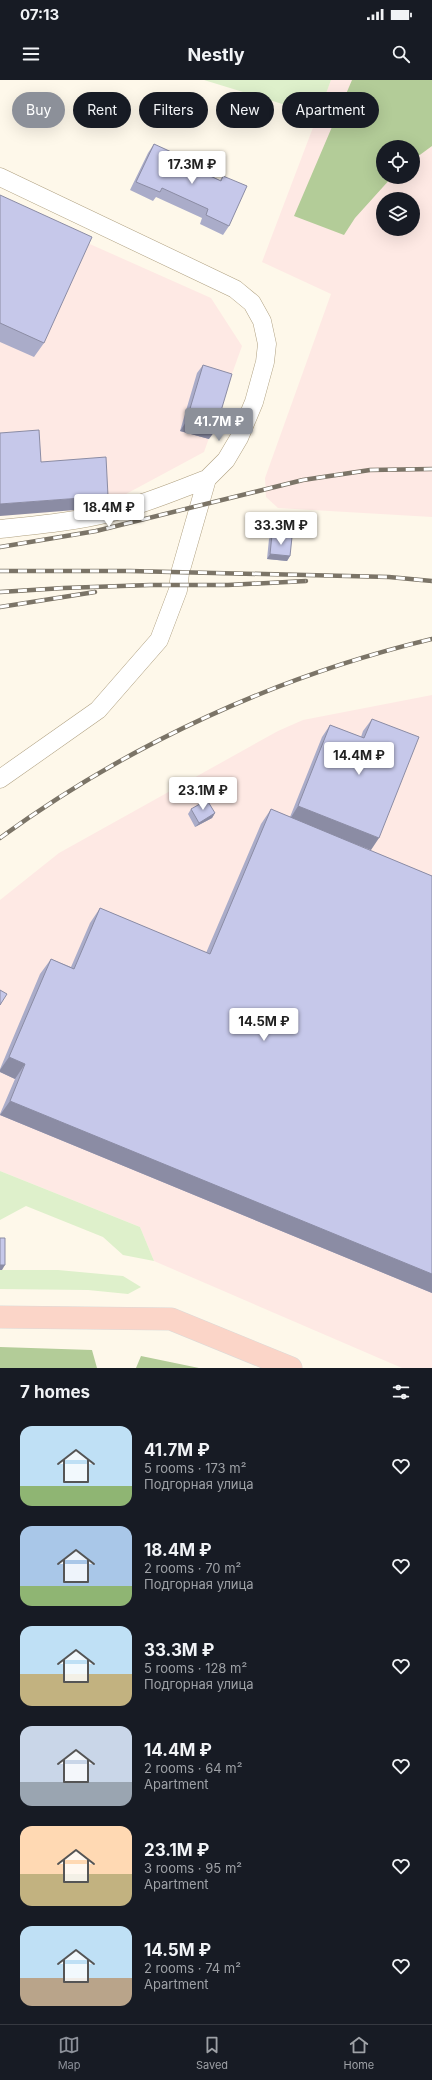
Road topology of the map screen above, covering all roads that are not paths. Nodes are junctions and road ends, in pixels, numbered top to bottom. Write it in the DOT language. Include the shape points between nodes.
graph roads {
  1 [pos="0,177"];
  2 [pos="207,479"];
  3 [pos="0,528"];
  4 [pos="0,780"];
  5 [pos="0,1317"];
  6 [pos="291,1368"];
  1 -- 2 [label="street" via="235,289 252,303 262,321 267,344 265,362 254,402 239,438 226,460"];
  2 -- 3 [label="street" via="109,513 76,520"];
  2 -- 4 [label="street" via="180,573 178,590 159,640 98,710"];
  5 -- 6 [label="main road" via="172,1319"];
}
